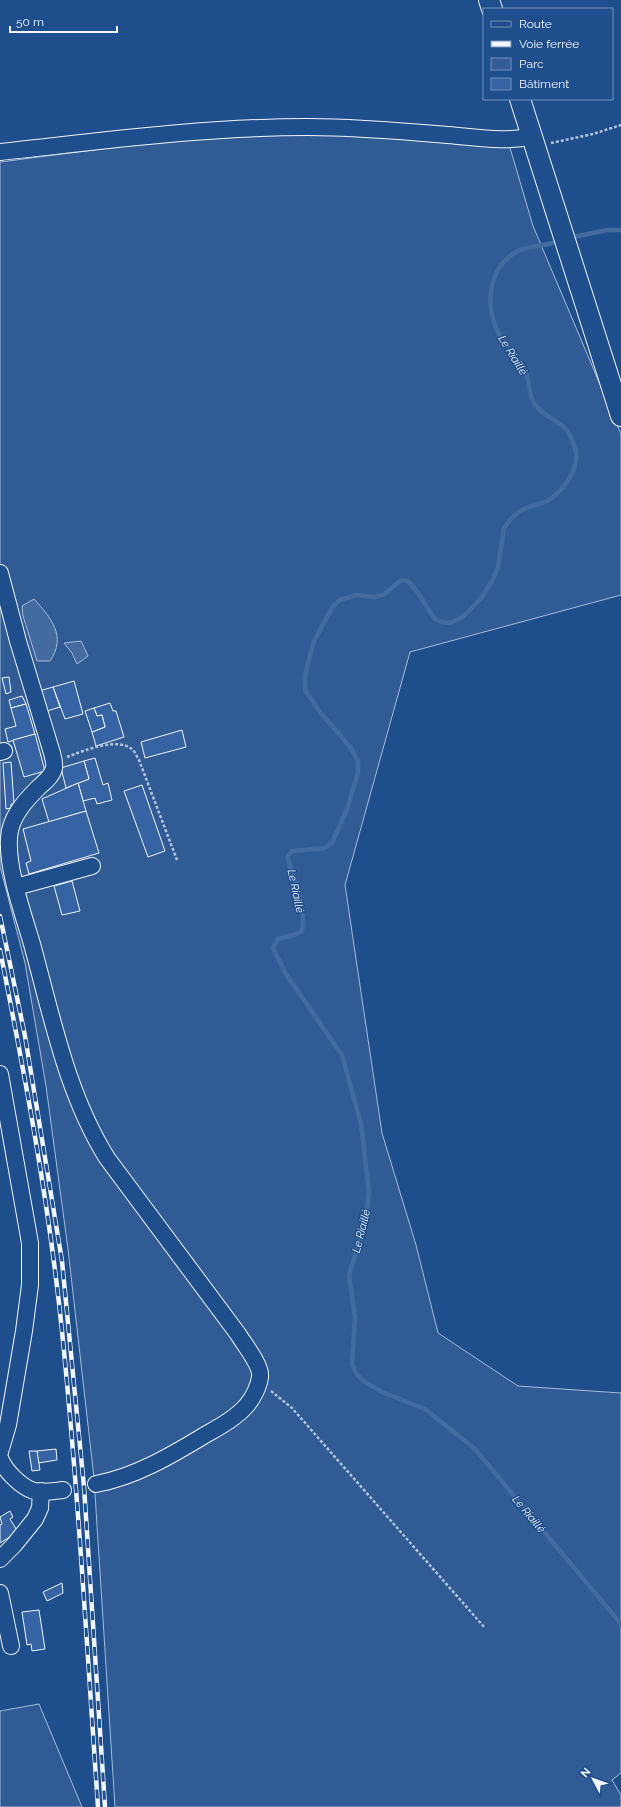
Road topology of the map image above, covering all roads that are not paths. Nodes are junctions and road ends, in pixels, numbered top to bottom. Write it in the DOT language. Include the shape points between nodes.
graph roads {
  1 [pos="520,100"];
  2 [pos="534,141"];
  3 [pos="0,152"];
  4 [pos="621,416"];
  5 [pos="0,573"];
  6 [pos="6,819"];
  7 [pos="92,866"];
  8 [pos="16,887"];
  9 [pos="0,1074"];
  10 [pos="0,1452"];
  11 [pos="0,1458"];
  12 [pos="96,1484"];
  13 [pos="63,1490"];
  14 [pos="41,1492"];
  15 [pos="0,1559"];
  16 [pos="0,1593"];
  17 [pos="11,1646"];
  1 -- 2 [label="main road"];
  2 -- 3 [label="street" via="344,128 278,128 180,134"];
  2 -- 4 [label="main road"];
  5 -- 6 [label="street" via="54,768 48,779"];
  6 -- 8 [label="street" via="10,860"];
  7 -- 8 [label="street"];
  8 -- 12 [label="street" via="81,1110 96,1140 129,1188 238,1334 256,1363 260,1376 247,1404 234,1417 165,1458 124,1476"];
  9 -- 10 [label="street" via="30,1243 30,1285 24,1331 8,1425"];
  11 -- 14 [label="street" via="14,1479"];
  13 -- 14 [label="street"];
  14 -- 15 [label="street" via="40,1508 35,1519"];
  16 -- 17 [label="street"];
}
